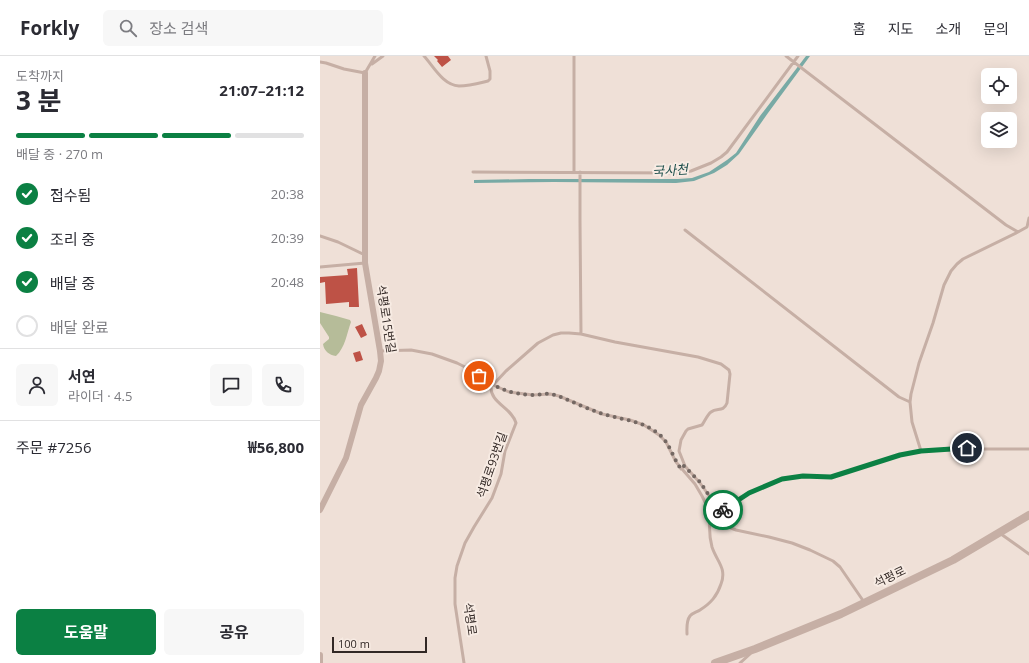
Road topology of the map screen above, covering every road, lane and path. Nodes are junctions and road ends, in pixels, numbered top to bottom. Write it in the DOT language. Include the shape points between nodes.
graph roads {
  1 [pos="375,56"];
  2 [pos="383,56"];
  3 [pos="424,56"];
  4 [pos="486,56"];
  5 [pos="574,56"];
  6 [pos="786,56"];
  7 [pos="798,56"];
  8 [pos="320,62"];
  9 [pos="795,63"];
  10 [pos="370,65"];
  11 [pos="365,73"];
  12 [pos="474,172"];
  13 [pos="574,172"];
  14 [pos="580,173"];
  15 [pos="1029,218"];
  16 [pos="1028,227"];
  17 [pos="685,230"];
  18 [pos="1018,232"];
  19 [pos="320,236"];
  20 [pos="365,255"];
  21 [pos="365,262"];
  22 [pos="320,267"];
  23 [pos="581,334"];
  24 [pos="380,351"];
  25 [pos="492,384"];
  26 [pos="910,402"];
  27 [pos="1029,449"];
  28 [pos="921,451"];
  29 [pos="684,466"];
  30 [pos="681,469"];
  31 [pos="714,506"];
  32 [pos="320,510"];
  33 [pos="709,510"];
  34 [pos="1029,515"];
  35 [pos="710,517"];
  36 [pos="1000,532"];
  37 [pos="1029,554"];
  38 [pos="455,578"];
  39 [pos="864,603"];
  40 [pos="687,634"];
  41 [pos="756,649"];
  42 [pos="320,656"];
  43 [pos="320,663"];
  44 [pos="464,663"];
  45 [pos="715,663"];
  46 [pos="740,663"];
  1 -- 10 [label="lane"];
  2 -- 10 [label="lane"];
  3 -- 4 [label="lane" via="444,79 458,86 490,79"];
  5 -- 13 [label="lane"];
  6 -- 9 [label="lane"];
  7 -- 9 [label="lane"];
  8 -- 11 [label="lane"];
  9 -- 14 [label="lane" via="733,144 712,163 691,171 672,174"];
  9 -- 18 [label="lane"];
  10 -- 11 [label="lane"];
  11 -- 20 [label="street, 석평로15번길"];
  12 -- 13 [label="lane"];
  13 -- 14 [label="lane"];
  14 -- 23 [label="lane"];
  15 -- 16 [label="lane"];
  16 -- 18 [label="lane"];
  17 -- 26 [label="lane" via="899,397"];
  18 -- 26 [label="lane" via="969,255 951,271 944,285 934,323 913,382"];
  19 -- 20 [label="lane"];
  20 -- 21 [label="street, 석평로15번길"];
  21 -- 22 [label="lane"];
  21 -- 24 [label="street, 석평로15번길"];
  23 -- 25 [label="lane" via="561,333 546,338"];
  23 -- 29 [label="lane" via="698,357 721,364 729,370 730,380 725,407 713,410 702,425 688,428 684,435 679,451"];
  24 -- 25 [label="lane" via="411,350 432,354 467,368"];
  24 -- 32 [label="street, 석평로15번길" via="379,371 361,405 346,458"];
  25 -- 30 [label="lane" via="508,392 559,396 602,414 644,425 659,434 666,442"];
  25 -- 38 [label="lane, 석평로93번길" via="490,388 495,400 512,414 516,423 492,498 465,543"];
  26 -- 28 [label="lane" via="912,422"];
  27 -- 28 [label="lane" via="969,448"];
  28 -- 31 [label="lane" via="831,477 803,476 782,479 749,493 722,510 717,511"];
  29 -- 30 [label="lane"];
  29 -- 31 [label="lane" via="700,482"];
  30 -- 33 [label="lane" via="695,484"];
  31 -- 33 [label="lane"];
  33 -- 35 [label="lane"];
  34 -- 36 [label="street, 석평로"];
  35 -- 39 [label="lane" via="736,530 792,543 834,561"];
  35 -- 40 [label="lane" via="709,536 722,567 722,584 712,602 689,617"];
  36 -- 37 [label="lane"];
  36 -- 39 [label="street, 석평로" via="954,560"];
  38 -- 44 [label="lane, 석평로" via="455,604"];
  39 -- 41 [label="street, 석평로"];
  41 -- 45 [label="street, 석평로"];
  41 -- 46 [label="lane, 석평로"];
  42 -- 43 [label="street"];
}
